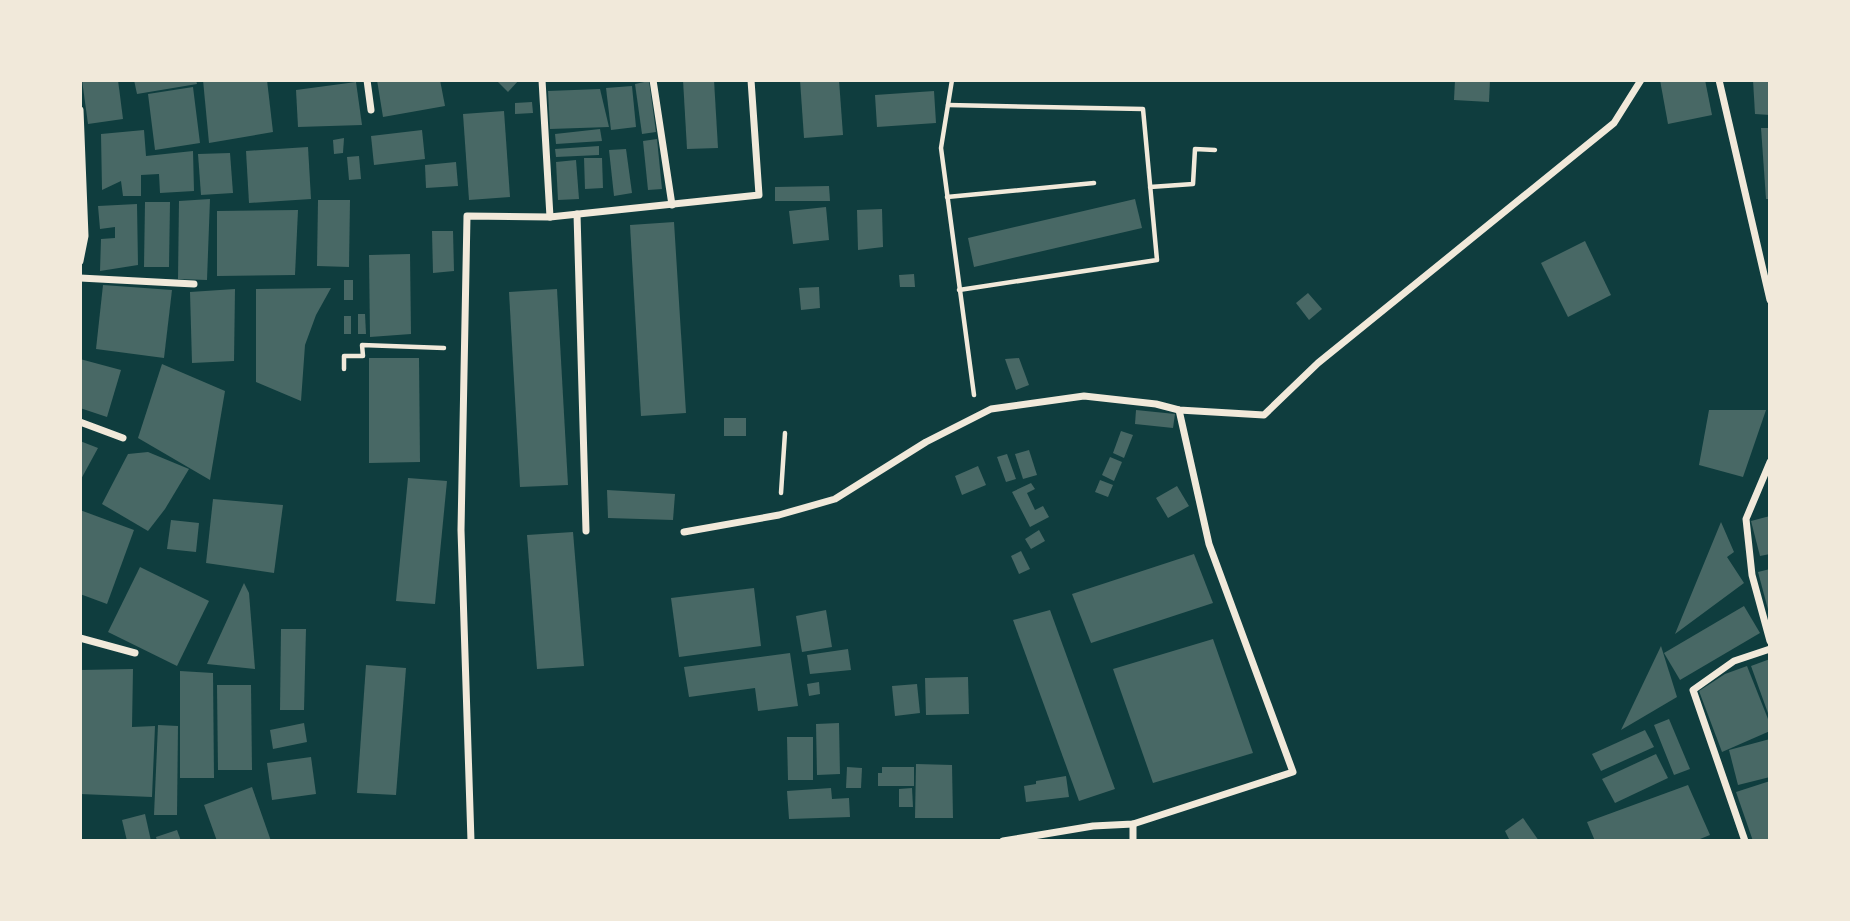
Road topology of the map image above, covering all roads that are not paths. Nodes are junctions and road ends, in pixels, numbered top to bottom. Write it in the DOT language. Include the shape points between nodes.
graph roads {
  1 [pos="367,80"];
  2 [pos="542,80"];
  3 [pos="653,80"];
  4 [pos="751,80"];
  5 [pos="1641,80"];
  6 [pos="1719,80"];
  7 [pos="80,110"];
  8 [pos="371,110"];
  9 [pos="672,205"];
  10 [pos="577,214"];
  11 [pos="550,216"];
  12 [pos="80,261"];
  13 [pos="80,278"];
  14 [pos="194,284"];
  15 [pos="1769,300"];
  16 [pos="1180,410"];
  17 [pos="80,422"];
  18 [pos="123,438"];
  19 [pos="1769,462"];
  20 [pos="586,531"];
  21 [pos="684,532"];
  22 [pos="80,638"];
  23 [pos="1769,641"];
  24 [pos="1769,649"];
  25 [pos="135,653"];
  26 [pos="1133,824"];
  27 [pos="471,841"];
  28 [pos="1003,841"];
  29 [pos="1133,841"];
  30 [pos="1745,841"];
  1 -- 8 [label="street"];
  2 -- 11 [label="street"];
  3 -- 9 [label="street"];
  4 -- 9 [label="street" via="760,195"];
  5 -- 16 [label="street" via="1614,123 1318,363 1264,415"];
  6 -- 15 [label="street"];
  7 -- 12 [label="street" via="85,236"];
  9 -- 10 [label="street"];
  10 -- 11 [label="street"];
  10 -- 20 [label="street"];
  11 -- 27 [label="street" via="467,216 461,530"];
  13 -- 14 [label="street"];
  16 -- 21 [label="street" via="1084,396 991,409 926,442 835,499 779,515"];
  16 -- 26 [label="street" via="1209,544 1293,772"];
  17 -- 18 [label="street"];
  19 -- 23 [label="street" via="1746,519 1752,575"];
  22 -- 25 [label="street"];
  24 -- 30 [label="street" via="1734,661 1693,690"];
  26 -- 28 [label="street"];
  26 -- 29 [label="street"];
}
